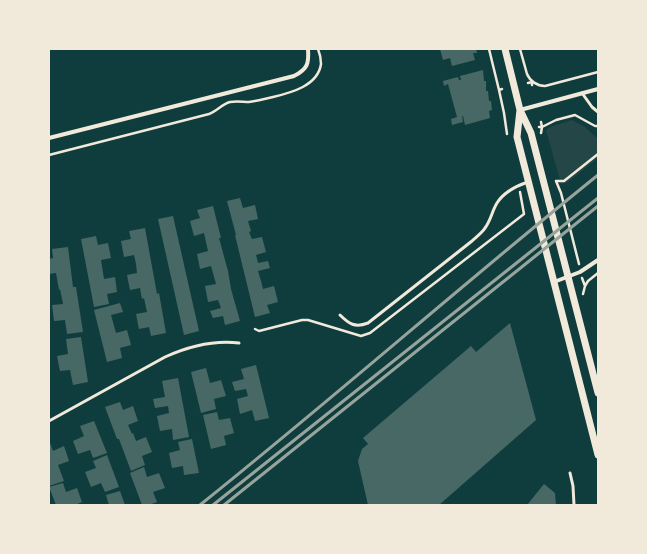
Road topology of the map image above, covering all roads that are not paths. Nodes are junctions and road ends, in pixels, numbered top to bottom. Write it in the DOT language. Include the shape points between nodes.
graph roads {
  1 [pos="308,49"];
  2 [pos="505,49"];
  3 [pos="598,89"];
  4 [pos="582,93"];
  5 [pos="520,110"];
  6 [pos="598,112"];
  7 [pos="49,138"];
  8 [pos="528,182"];
  9 [pos="598,260"];
  10 [pos="568,277"];
  11 [pos="554,282"];
  12 [pos="340,315"];
  13 [pos="239,343"];
  14 [pos="598,393"];
  15 [pos="49,421"];
  16 [pos="598,455"];
  17 [pos="570,473"];
  18 [pos="574,505"];
  1 -- 7 [label="street" via="308,63 305,69 294,76"];
  2 -- 5 [label="street"];
  3 -- 4 [label="street"];
  4 -- 5 [label="street"];
  4 -- 6 [label="lane"];
  5 -- 8 [label="street" via="516,137"];
  5 -- 10 [label="street" via="531,133"];
  8 -- 11 [label="street"];
  8 -- 12 [label="lane" via="518,185 502,197 490,220 472,242 368,323 353,325"];
  9 -- 10 [label="street"];
  10 -- 11 [label="street"];
  10 -- 14 [label="street"];
  11 -- 16 [label="street"];
  13 -- 15 [label="lane" via="216,343 177,351"];
  17 -- 18 [label="lane"];
}
